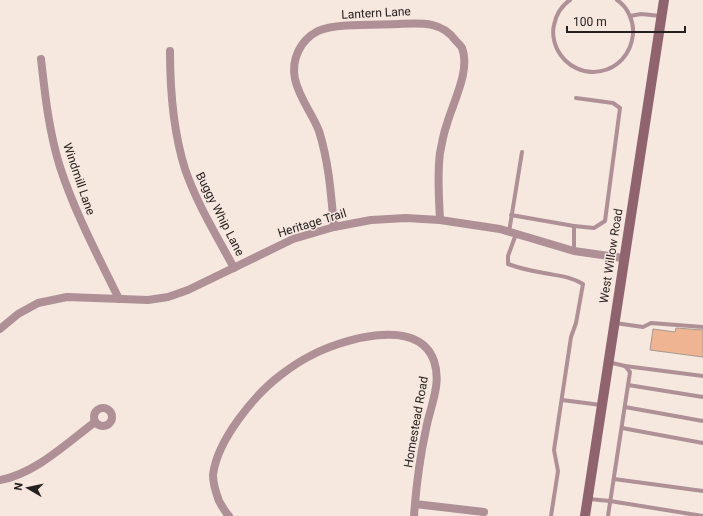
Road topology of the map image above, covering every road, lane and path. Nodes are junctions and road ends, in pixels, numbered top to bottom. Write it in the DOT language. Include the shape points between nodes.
graph roads {
  1 [pos="570,0"];
  2 [pos="617,0"];
  3 [pos="664,0"];
  4 [pos="630,16"];
  5 [pos="661,16"];
  6 [pos="170,51"];
  7 [pos="41,59"];
  8 [pos="576,98"];
  9 [pos="522,152"];
  10 [pos="512,215"];
  11 [pos="440,220"];
  12 [pos="574,226"];
  13 [pos="334,227"];
  14 [pos="512,233"];
  15 [pos="574,251"];
  16 [pos="623,258"];
  17 [pos="234,268"];
  18 [pos="119,299"];
  19 [pos="614,323"];
  20 [pos="703,327"];
  21 [pos="0,329"];
  22 [pos="608,362"];
  23 [pos="625,366"];
  24 [pos="703,376"];
  25 [pos="628,385"];
  26 [pos="703,397"];
  27 [pos="562,400"];
  28 [pos="601,405"];
  29 [pos="625,407"];
  30 [pos="703,421"];
  31 [pos="95,422"];
  32 [pos="622,428"];
  33 [pos="703,443"];
  34 [pos="614,479"];
  35 [pos="0,480"];
  36 [pos="703,491"];
  37 [pos="587,499"];
  38 [pos="610,501"];
  39 [pos="415,504"];
  40 [pos="484,512"];
  41 [pos="229,516"];
  42 [pos="414,516"];
  43 [pos="551,516"];
  44 [pos="585,516"];
  45 [pos="608,516"];
  46 [pos="703,516"];
  1 -- 4 [label="lane" via="556,16 553,29 554,43 561,57 570,65 584,71 602,71 616,65 626,56 632,43 633,28"];
  2 -- 4 [label="lane"];
  3 -- 5 [label="main road, West Willow Road"];
  4 -- 5 [label="lane"];
  5 -- 16 [label="main road, West Willow Road"];
  6 -- 17 [label="street, Buggy Whip Lane" via="171,102 185,169 194,193"];
  7 -- 18 [label="street, Windmill Lane" via="46,103 60,166 82,223"];
  8 -- 12 [label="lane" via="613,103 620,108 605,221 594,228"];
  9 -- 10 [label="lane"];
  10 -- 12 [label="lane"];
  10 -- 14 [label="lane"];
  11 -- 13 [label="street, Heritage Trail" via="371,220"];
  11 -- 13 [label="street, Lantern Lane" via="440,155 445,128 463,74 462,48 451,33 439,26 422,23 338,27 318,31 305,40 297,53 294,65 295,79 311,112 325,153"];
  11 -- 14 [label="street, Heritage Trail"];
  12 -- 15 [label="lane"];
  13 -- 17 [label="street, Heritage Trail" via="294,239"];
  14 -- 15 [label="street, Heritage Trail"];
  14 -- 27 [label="lane" via="508,264 575,279 583,284 571,338"];
  15 -- 16 [label="street, Heritage Trail"];
  16 -- 19 [label="main road, West Willow Road"];
  17 -- 18 [label="street, Heritage Trail" via="168,297 148,300"];
  18 -- 21 [label="street, Heritage Trail" via="67,297 38,303 18,314"];
  19 -- 20 [label="lane" via="643,327 652,323"];
  19 -- 22 [label="main road, West Willow Road"];
  22 -- 23 [label="lane"];
  22 -- 28 [label="main road, West Willow Road"];
  23 -- 24 [label="lane"];
  23 -- 25 [label="lane" via="630,372"];
  25 -- 26 [label="lane"];
  25 -- 29 [label="lane"];
  27 -- 28 [label="lane"];
  27 -- 43 [label="lane" via="554,450 558,471"];
  28 -- 37 [label="main road, West Willow Road"];
  29 -- 30 [label="lane"];
  29 -- 32 [label="lane"];
  31 -- 35 [label="street" via="33,468 12,478"];
  32 -- 33 [label="lane"];
  32 -- 34 [label="lane"];
  34 -- 36 [label="lane"];
  34 -- 38 [label="lane"];
  37 -- 38 [label="lane"];
  37 -- 44 [label="main road, West Willow Road"];
  38 -- 45 [label="lane"];
  38 -- 46 [label="lane"];
  39 -- 40 [label="street"];
  39 -- 41 [label="street, Homestead Road" via="426,428 436,388 436,371 434,360 422,344 405,335 393,334 347,341 310,356 281,375 255,399 233,427 215,465 214,486"];
  39 -- 42 [label="street, Homestead Road"];
}
